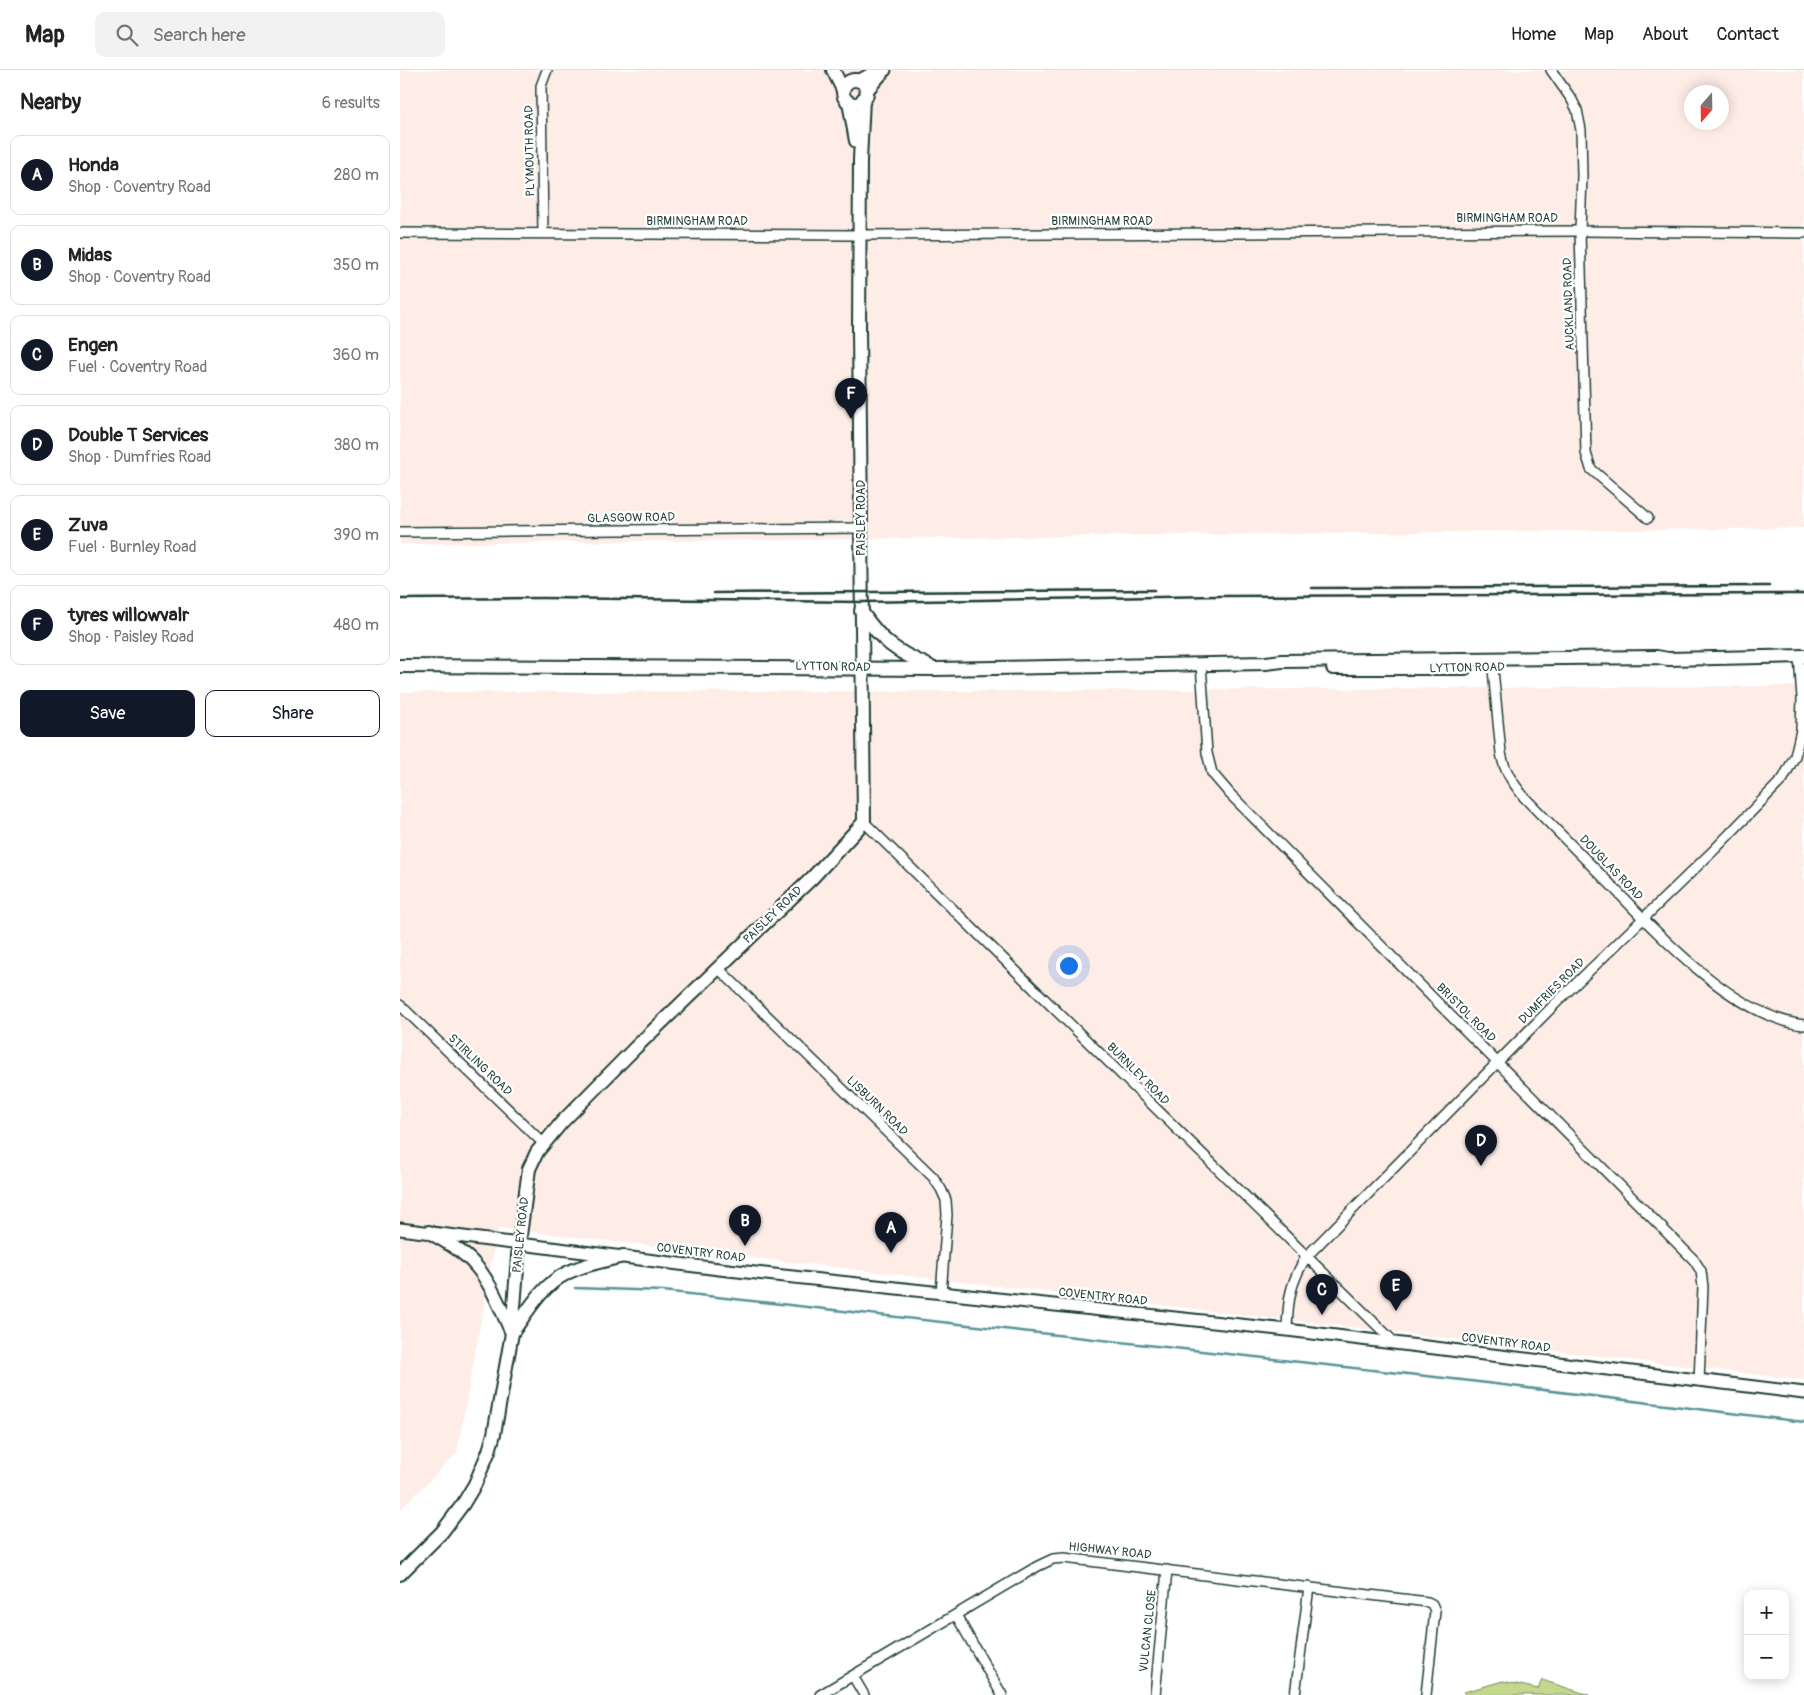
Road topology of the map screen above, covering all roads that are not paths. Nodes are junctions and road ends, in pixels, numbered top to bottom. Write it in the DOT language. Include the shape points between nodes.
graph roads {
  1 [pos="547,70"];
  2 [pos="833,70"];
  3 [pos="844,70"];
  4 [pos="878,70"];
  5 [pos="885,70"];
  6 [pos="1551,70"];
  7 [pos="857,80"];
  8 [pos="843,90"];
  9 [pos="865,96"];
  10 [pos="849,102"];
  11 [pos="860,160"];
  12 [pos="1580,230"];
  13 [pos="400,233"];
  14 [pos="543,233"];
  15 [pos="1804,233"];
  16 [pos="859,235"];
  17 [pos="1648,518"];
  18 [pos="861,528"];
  19 [pos="400,532"];
  20 [pos="861,611"];
  21 [pos="1802,656"];
  22 [pos="1493,663"];
  23 [pos="1201,664"];
  24 [pos="400,666"];
  25 [pos="863,668"];
  26 [pos="936,669"];
  27 [pos="864,822"];
  28 [pos="1643,918"];
  29 [pos="718,968"];
  30 [pos="400,1006"];
  31 [pos="1804,1025"];
  32 [pos="1498,1063"];
  33 [pos="543,1143"];
  34 [pos="400,1229"];
  35 [pos="429,1232"];
  36 [pos="519,1244"];
  37 [pos="623,1256"];
  38 [pos="1306,1257"];
  39 [pos="941,1294"];
  40 [pos="1287,1330"];
  41 [pos="512,1333"];
  42 [pos="1395,1343"];
  43 [pos="1699,1381"];
  44 [pos="1804,1393"];
  45 [pos="1167,1570"];
  46 [pos="400,1574"];
  47 [pos="1309,1587"];
  48 [pos="956,1615"];
  49 [pos="853,1676"];
  50 [pos="820,1695"];
  51 [pos="864,1695"];
  52 [pos="1002,1695"];
  53 [pos="1155,1695"];
  54 [pos="1296,1695"];
  55 [pos="1426,1695"];
  1 -- 14 [label="street, PLYMOUTH ROAD" via="541,86"];
  2 -- 8 [label="main road"];
  3 -- 7 [label="main road"];
  4 -- 7 [label="street"];
  5 -- 9 [label="street"];
  6 -- 12 [label="street, AUCKLAND ROAD" via="1572,100 1581,130"];
  7 -- 8 [label="main road" via="846,84"];
  7 -- 9 [label="main road" via="864,85"];
  8 -- 10 [label="main road"];
  9 -- 10 [label="main road" via="857,103"];
  9 -- 11 [label="main road, PAISLEY ROAD"];
  10 -- 11 [label="main road, PAISLEY ROAD"];
  11 -- 16 [label="main road, PAISLEY ROAD"];
  12 -- 15 [label="street, BIRMINGHAM ROAD"];
  12 -- 16 [label="street, BIRMINGHAM ROAD"];
  12 -- 17 [label="street, AUCKLAND ROAD" via="1586,453 1591,469"];
  13 -- 14 [label="street, BIRMINGHAM ROAD"];
  14 -- 16 [label="street, BIRMINGHAM ROAD"];
  16 -- 18 [label="main road, PAISLEY ROAD"];
  18 -- 19 [label="street, GLASGOW ROAD"];
  18 -- 20 [label="main road, PAISLEY ROAD"];
  20 -- 25 [label="main road, PAISLEY ROAD"];
  20 -- 26 [label="main road" via="872,628 895,650"];
  21 -- 22 [label="main road, LYTTON ROAD"];
  21 -- 28 [label="street, DUMFRIES ROAD" via="1801,730 1795,756 1783,779"];
  22 -- 23 [label="main road, LYTTON ROAD" via="1282,661"];
  22 -- 28 [label="street, DOUGLAS ROAD" via="1500,753 1511,780"];
  23 -- 26 [label="main road, LYTTON ROAD"];
  23 -- 32 [label="street, BRISTOL ROAD" via="1207,753 1212,773"];
  24 -- 25 [label="main road, LYTTON ROAD"];
  25 -- 26 [label="main road, LYTTON ROAD"];
  25 -- 27 [label="main road, PAISLEY ROAD"];
  27 -- 29 [label="main road, PAISLEY ROAD" via="812,878"];
  27 -- 38 [label="street, BURNLEY ROAD"];
  28 -- 31 [label="street, DOUGLAS ROAD" via="1714,982 1756,1010 1776,1020"];
  28 -- 32 [label="street, DUMFRIES ROAD"];
  29 -- 33 [label="main road, PAISLEY ROAD"];
  29 -- 39 [label="street, LISBURN ROAD" via="941,1188 947,1215"];
  30 -- 33 [label="street, STIRLING ROAD"];
  32 -- 38 [label="street, DUMFRIES ROAD"];
  32 -- 43 [label="street, BRISTOL ROAD" via="1694,1260 1703,1287"];
  33 -- 36 [label="main road, PAISLEY ROAD" via="529,1169"];
  34 -- 35 [label="street, COVENTRY ROAD"];
  35 -- 36 [label="street, COVENTRY ROAD"];
  35 -- 41 [label="main road" via="458,1249 474,1264 489,1285"];
  36 -- 37 [label="street, COVENTRY ROAD"];
  36 -- 41 [label="main road, PAISLEY ROAD"];
  37 -- 39 [label="street, COVENTRY ROAD" via="719,1270"];
  37 -- 41 [label="main road" via="566,1273 543,1291"];
  38 -- 40 [label="street, DUMFRIES ROAD" via="1296,1274 1288,1300"];
  38 -- 42 [label="street, BURNLEY ROAD"];
  39 -- 40 [label="street, COVENTRY ROAD"];
  40 -- 42 [label="street, COVENTRY ROAD"];
  41 -- 46 [label="main road, PAISLEY ROAD" via="494,1434 475,1484 442,1532"];
  42 -- 43 [label="street, COVENTRY ROAD"];
  43 -- 44 [label="street, COVENTRY ROAD"];
  45 -- 47 [label="street, HIGHWAY ROAD"];
  45 -- 48 [label="street, HIGHWAY ROAD" via="1053,1559"];
  45 -- 53 [label="street, VULCAN CLOSE"];
  47 -- 54 [label="street"];
  47 -- 55 [label="street, HIGHWAY ROAD" via="1432,1604 1435,1611"];
  48 -- 49 [label="street, HIGHWAY ROAD"];
  48 -- 52 [label="street"];
  49 -- 50 [label="street, HIGHWAY ROAD"];
  49 -- 51 [label="street"];
}
